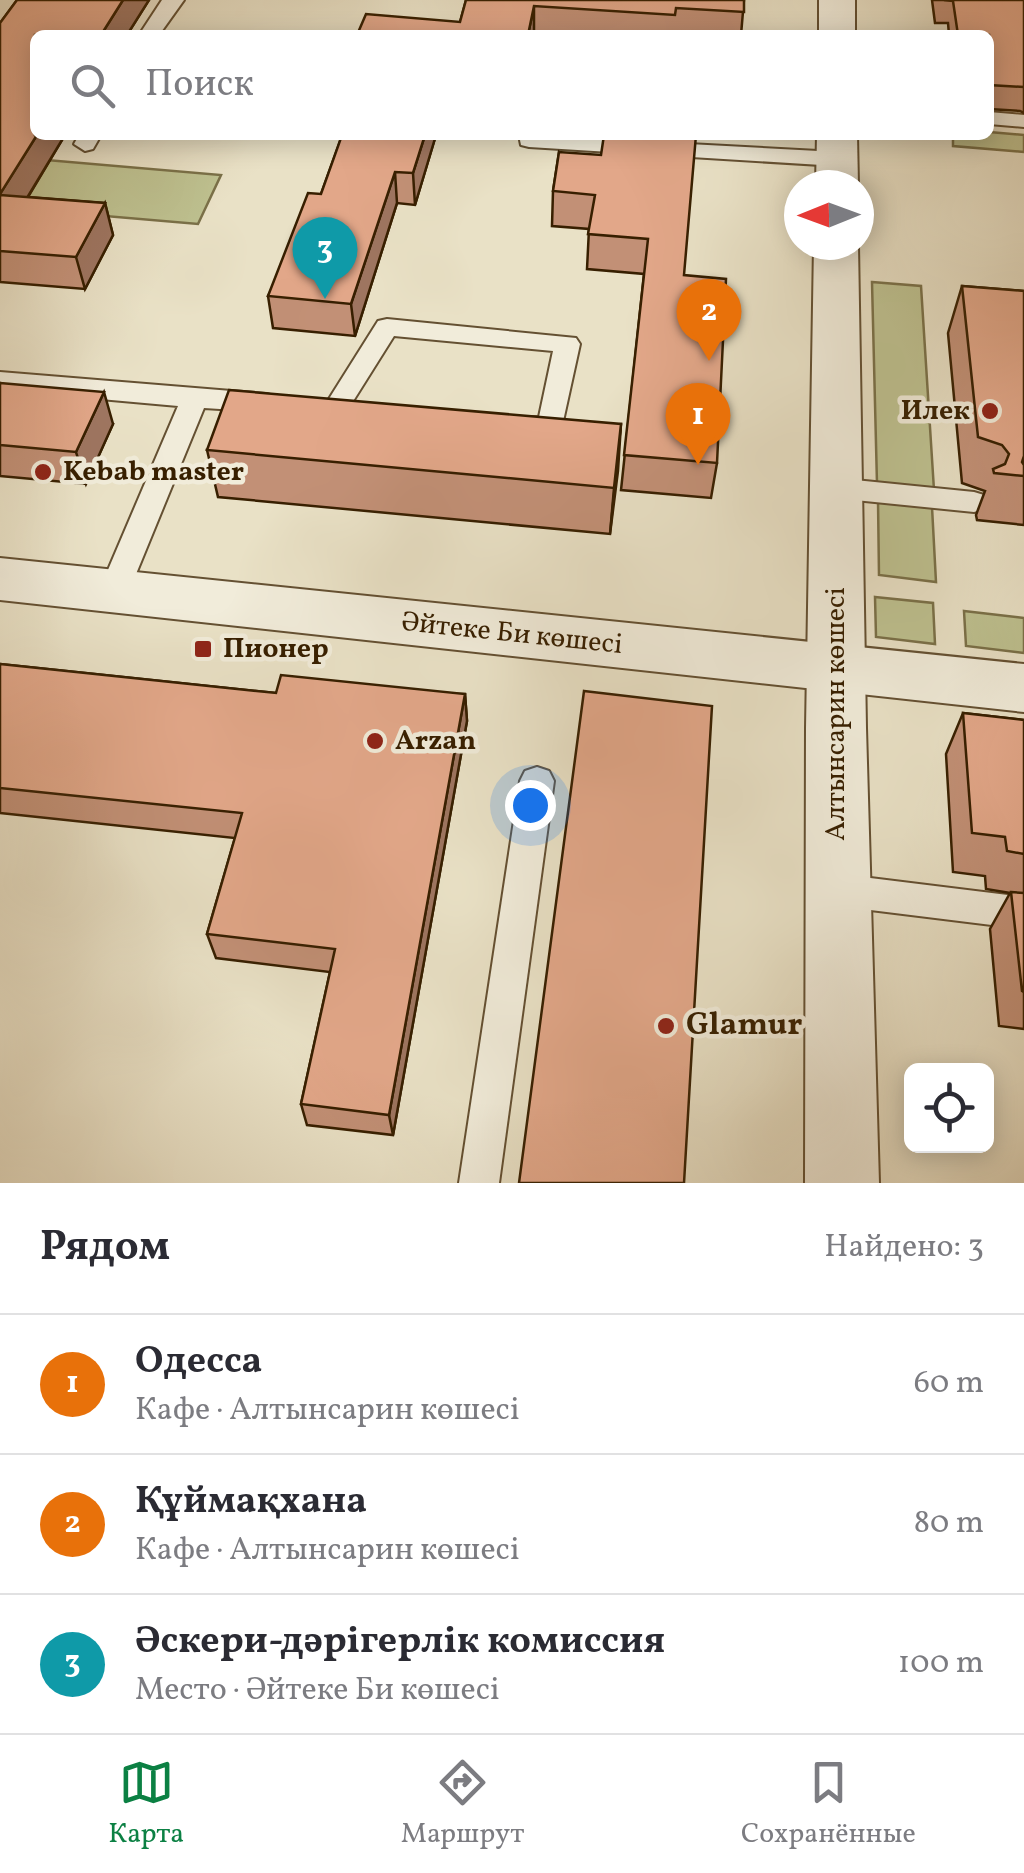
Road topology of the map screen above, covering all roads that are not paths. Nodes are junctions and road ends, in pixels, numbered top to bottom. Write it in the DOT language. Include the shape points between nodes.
graph roads {
  1 [pos="174,0"];
  2 [pos="837,0"];
  3 [pos="152,30"];
  4 [pos="837,30"];
  5 [pos="994,118"];
  6 [pos="1024,120"];
  7 [pos="529,140"];
  8 [pos="837,160"];
  9 [pos="836,260"];
  10 [pos="0,382"];
  11 [pos="195,398"];
  12 [pos="336,408"];
  13 [pos="375,412"];
  14 [pos="492,422"];
  15 [pos="835,488"];
  16 [pos="974,502"];
  17 [pos="0,579"];
  18 [pos="114,591"];
  19 [pos="836,668"];
  20 [pos="1024,688"];
  21 [pos="537,781"];
  22 [pos="838,890"];
  23 [pos="1024,912"];
  24 [pos="479,1183"];
  25 [pos="842,1183"];
  1 -- 3 [label="lane"];
  2 -- 4 [label="street"];
  5 -- 6 [label="lane"];
  7 -- 8 [label="lane"];
  9 -- 15 [label="street, Алтынсарин көшесі"];
  10 -- 11 [label="lane"];
  11 -- 12 [label="lane"];
  11 -- 18 [label="lane"];
  12 -- 13 [label="lane"];
  12 -- 14 [label="lane" via="386,327 568,344 550,428"];
  15 -- 16 [label="lane"];
  15 -- 19 [label="street, Алтынсарин көшесі"];
  17 -- 18 [label="street, Әйтеке Би көшесі"];
  18 -- 19 [label="street, Әйтеке Би көшесі"];
  19 -- 20 [label="street, Әйтеке Би көшесі"];
  19 -- 22 [label="street, Алтынсарин көшесі"];
  21 -- 24 [label="lane"];
  22 -- 23 [label="lane"];
  22 -- 25 [label="street, Алтынсарин көшесі"];
}
